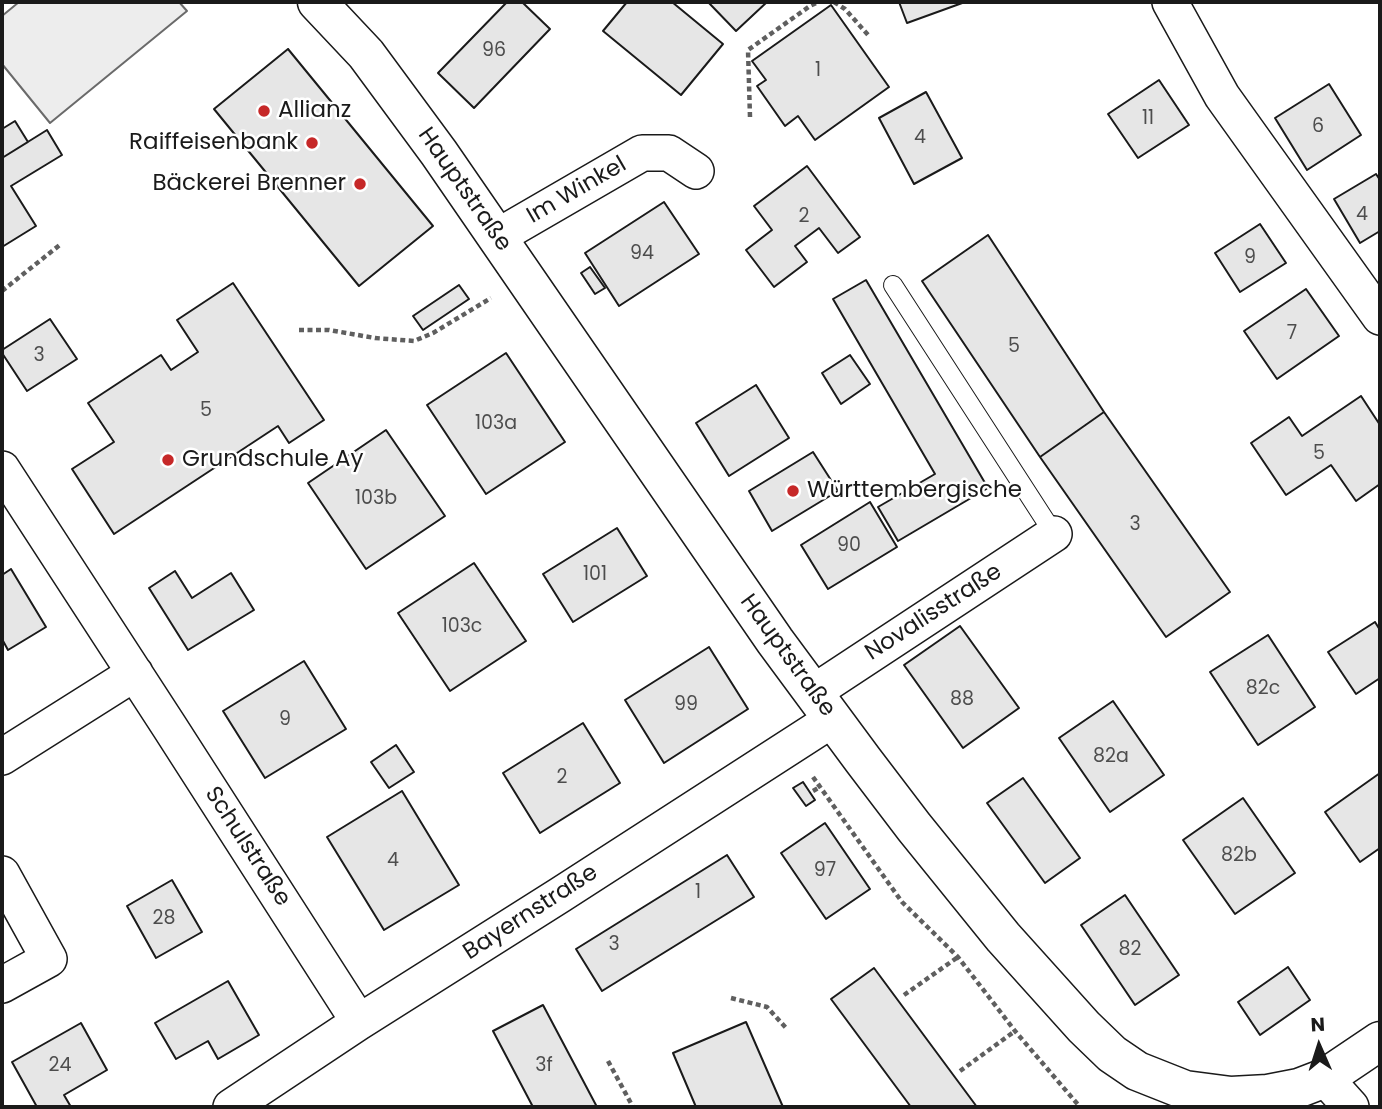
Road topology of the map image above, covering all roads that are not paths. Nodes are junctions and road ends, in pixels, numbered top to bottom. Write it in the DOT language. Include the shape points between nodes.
graph roads {
  1 [pos="317,2"];
  2 [pos="1171,2"];
  3 [pos="696,171"];
  4 [pos="497,237"];
  5 [pos="893,285"];
  6 [pos="1380,317"];
  7 [pos="2,468"];
  8 [pos="14,512"];
  9 [pos="1054,534"];
  10 [pos="135,673"];
  11 [pos="823,705"];
  12 [pos="2,757"];
  13 [pos="2,874"];
  14 [pos="2,985"];
  15 [pos="359,1022"];
  16 [pos="1380,1041"];
  17 [pos="1325,1077"];
  18 [pos="1167,1095"];
  19 [pos="1231,1101"];
  20 [pos="230,1107"];
  21 [pos="1351,1107"];
  1 -- 4 [label="main road, Hauptstraße" via="366,54"];
  2 -- 6 [label="street" via="1222,96"];
  3 -- 4 [label="street, Im Winkel" via="668,153 642,153"];
  4 -- 11 [label="main road, Hauptstraße"];
  5 -- 9 [label="lane"];
  7 -- 8 [label="street, Schulstraße"];
  8 -- 10 [label="street, Schulstraße"];
  9 -- 11 [label="street, Novalisstraße"];
  10 -- 12 [label="street"];
  10 -- 15 [label="street, Schulstraße"];
  11 -- 15 [label="street, Bayernstraße" via="791,746"];
  11 -- 18 [label="main road, Hauptstraße" via="995,927 1112,1054"];
  13 -- 14 [label="street" via="49,959"];
  15 -- 20 [label="street, Bayernstraße"];
  16 -- 17 [label="main road, Hauptstraße"];
  17 -- 19 [label="main road, Hauptstraße" via="1299,1088"];
  17 -- 21 [label="street"];
  18 -- 19 [label="main road, Hauptstraße" via="1185,1090"];
}
